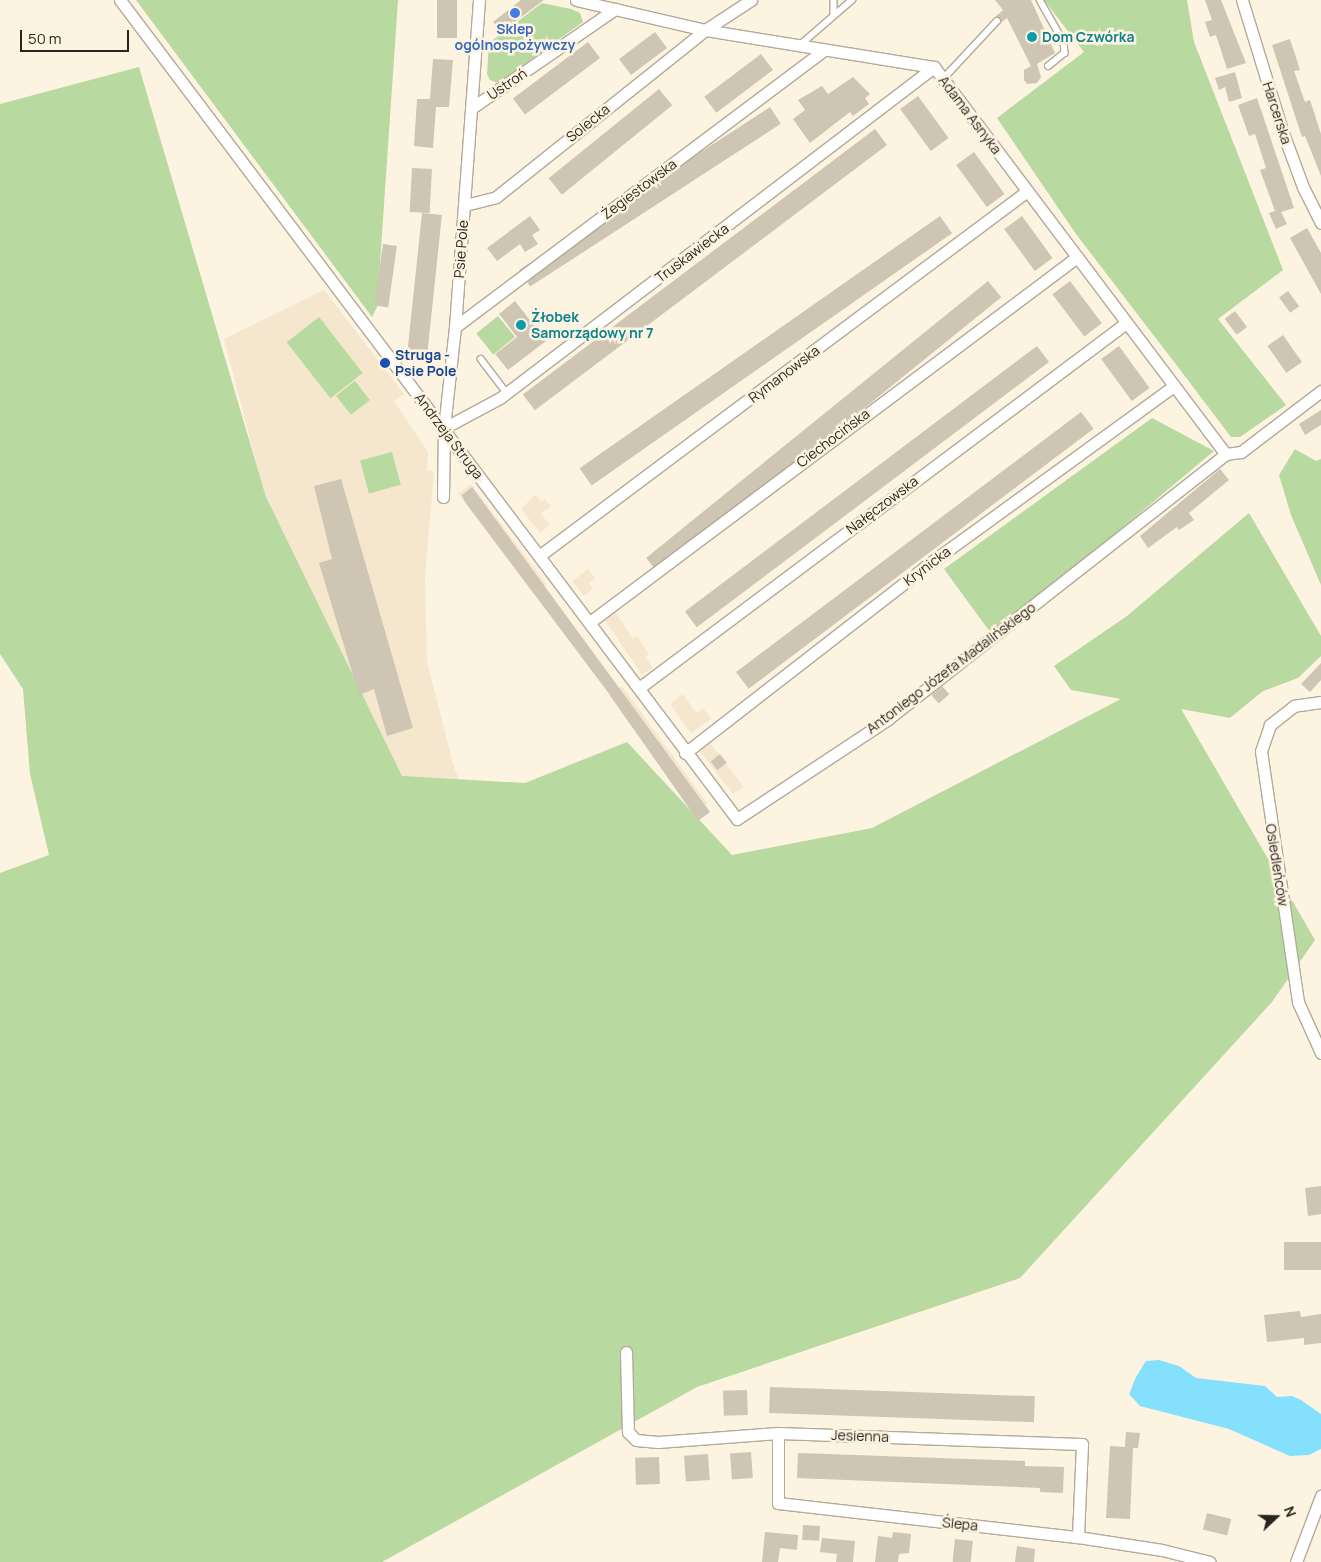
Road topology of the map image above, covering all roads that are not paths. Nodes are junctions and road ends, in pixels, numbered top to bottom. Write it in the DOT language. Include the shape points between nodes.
graph roads {
  1 [pos="120,0"];
  2 [pos="479,0"];
  3 [pos="576,0"];
  4 [pos="751,0"];
  5 [pos="834,0"];
  6 [pos="852,0"];
  7 [pos="1040,0"];
  8 [pos="1242,0"];
  9 [pos="615,9"];
  10 [pos="834,14"];
  11 [pos="997,21"];
  12 [pos="705,30"];
  13 [pos="798,46"];
  14 [pos="823,51"];
  15 [pos="1049,66"];
  16 [pos="934,67"];
  17 [pos="943,79"];
  18 [pos="473,107"];
  19 [pos="1027,191"];
  20 [pos="465,205"];
  21 [pos="1321,223"];
  22 [pos="1077,257"];
  23 [pos="1126,322"];
  24 [pos="456,327"];
  25 [pos="481,359"];
  26 [pos="1174,386"];
  27 [pos="1321,391"];
  28 [pos="507,393"];
  29 [pos="444,428"];
  30 [pos="1226,454"];
  31 [pos="443,497"];
  32 [pos="539,556"];
  33 [pos="590,622"];
  34 [pos="639,688"];
  35 [pos="1319,699"];
  36 [pos="684,752"];
  37 [pos="1321,1053"];
  38 [pos="626,1352"];
  39 [pos="778,1433"];
  40 [pos="1321,1496"];
  41 [pos="1078,1537"];
  42 [pos="1210,1562"];
  43 [pos="1296,1562"];
  1 -- 29 [label="street, Andrzeja Struga"];
  2 -- 18 [label="street, Psie Pole"];
  3 -- 9 [label="street, Adama Asnyka"];
  4 -- 12 [label="street, Solecka"];
  5 -- 10 [label="lane"];
  6 -- 10 [label="lane"];
  7 -- 15 [label="lane" via="1064,42 1065,53"];
  8 -- 21 [label="street, Harcerska" via="1283,133 1303,187"];
  9 -- 12 [label="street, Adama Asnyka"];
  9 -- 18 [label="street, Ustroń"];
  10 -- 13 [label="lane"];
  11 -- 17 [label="lane"];
  12 -- 13 [label="street, Adama Asnyka"];
  12 -- 20 [label="street, Solecka" via="496,197"];
  13 -- 14 [label="street, Adama Asnyka"];
  14 -- 16 [label="street, Adama Asnyka"];
  14 -- 24 [label="street, Żegiestowska"];
  16 -- 17 [label="street, Adama Asnyka"];
  16 -- 28 [label="street, Truskawiecka"];
  17 -- 19 [label="street, Adama Asnyka"];
  18 -- 20 [label="street, Psie Pole"];
  19 -- 22 [label="street, Adama Asnyka"];
  19 -- 32 [label="street, Rymanowska"];
  20 -- 24 [label="street, Psie Pole"];
  22 -- 23 [label="street, Adama Asnyka"];
  22 -- 33 [label="street, Ciechocińska"];
  23 -- 26 [label="street, Adama Asnyka"];
  23 -- 34 [label="street, Nałęczowska"];
  24 -- 29 [label="street, Psie Pole"];
  25 -- 28 [label="lane"];
  26 -- 30 [label="street, Adama Asnyka"];
  26 -- 36 [label="street, Krynicka" via="926,566"];
  27 -- 30 [label="street" via="1241,452"];
  28 -- 29 [label="street, Truskawiecka"];
  29 -- 31 [label="street, Psie Pole"];
  29 -- 32 [label="street, Andrzeja Struga"];
  30 -- 36 [label="street, Antoniego Józefa Madalińskiego" via="888,719 737,820"];
  32 -- 33 [label="street, Andrzeja Struga"];
  33 -- 34 [label="street, Andrzeja Struga"];
  34 -- 36 [label="street, Andrzeja Struga"];
  35 -- 37 [label="street, Osiedleńców" via="1294,706 1270,725 1261,751 1298,1002"];
  38 -- 39 [label="street, Jesienna" via="628,1432 636,1440 658,1442"];
  39 -- 41 [label="street, Ślepa" via="778,1503"];
  39 -- 41 [label="street, Jesienna" via="1082,1444"];
  40 -- 43 [label="street"];
  41 -- 42 [label="street, Ślepa" via="1162,1550"];
}
